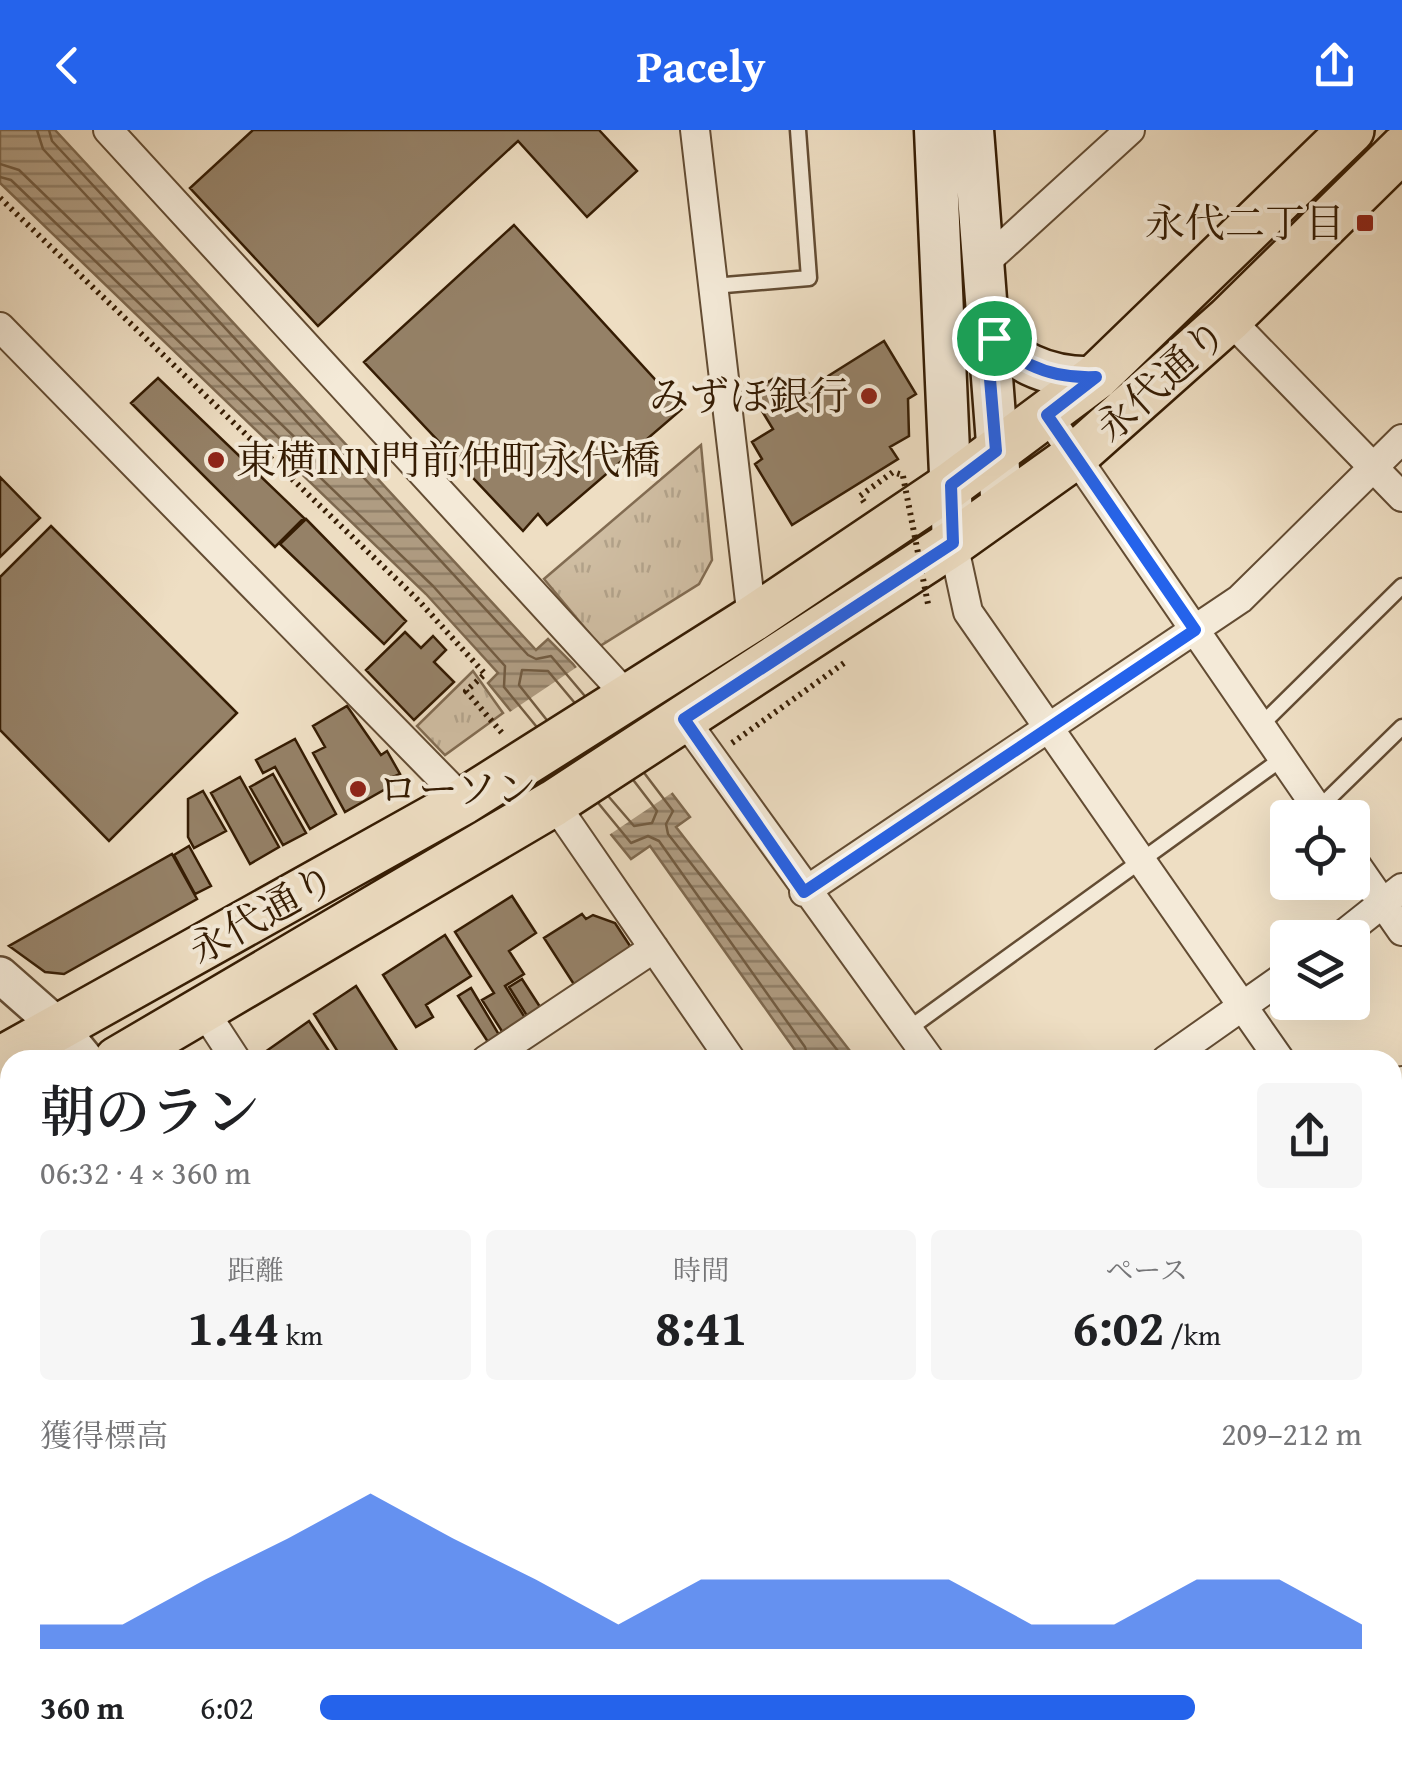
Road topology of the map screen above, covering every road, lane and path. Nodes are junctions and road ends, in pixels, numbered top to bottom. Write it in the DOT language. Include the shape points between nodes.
graph roads {
  1 [pos="695,130"];
  2 [pos="798,130"];
  3 [pos="935,130"];
  4 [pos="972,130"];
  5 [pos="1130,130"];
  6 [pos="1351,130"];
  7 [pos="118,134"];
  8 [pos="1402,148"];
  9 [pos="0,198"];
  10 [pos="982,265"];
  11 [pos="713,286"];
  12 [pos="985,319"];
  13 [pos="1229,319"];
  14 [pos="0,327"];
  15 [pos="1096,377"];
  16 [pos="1047,415"];
  17 [pos="1402,439"];
  18 [pos="996,451"];
  19 [pos="1075,456"];
  20 [pos="1374,466"];
  21 [pos="903,476"];
  22 [pos="951,485"];
  23 [pos="1402,496"];
  24 [pos="1002,508"];
  25 [pos="953,543"];
  26 [pos="1402,586"];
  27 [pos="928,604"];
  28 [pos="752,619"];
  29 [pos="1195,630"];
  30 [pos="848,660"];
  31 [pos="620,703"];
  32 [pos="684,719"];
  33 [pos="1261,725"];
  34 [pos="1402,727"];
  35 [pos="1050,729"];
  36 [pos="512,749"];
  37 [pos="710,758"];
  38 [pos="1283,758"];
  39 [pos="562,798"];
  40 [pos="1312,800"];
  41 [pos="1333,800"];
  42 [pos="464,801"];
  43 [pos="1141,857"];
  44 [pos="1370,876"];
  45 [pos="804,892"];
  46 [pos="1393,897"];
  47 [pos="1362,920"];
  48 [pos="1402,931"];
  49 [pos="654,948"];
  50 [pos="0,975"];
  51 [pos="1270,987"];
  52 [pos="1242,1006"];
  53 [pos="204,1011"];
  54 [pos="907,1030"];
  55 [pos="72,1044"];
  56 [pos="45,1050"];
  57 [pos="135,1050"];
  58 [pos="229,1050"];
  59 [pos="501,1050"];
  60 [pos="724,1050"];
  61 [pos="922,1050"];
  62 [pos="1180,1050"];
  63 [pos="1273,1050"];
  1 -- 11 [label="street"];
  2 -- 11 [label="lane" via="808,278"];
  3 -- 22 [label="main road"];
  4 -- 10 [label="main road"];
  5 -- 10 [label="street"];
  6 -- 15 [label="main road, 永代通り"];
  7 -- 31 [label="street"];
  8 -- 13 [label="main road, 永代通り"];
  9 -- 36 [label="path" via="419,601 485,674 466,691"];
  10 -- 12 [label="main road"];
  11 -- 28 [label="street"];
  12 -- 15 [label="main road" via="994,338 1019,360 1068,376"];
  12 -- 18 [label="main road"];
  13 -- 19 [label="main road, 永代通り"];
  13 -- 20 [label="street"];
  14 -- 42 [label="street"];
  15 -- 16 [label="main road, 永代通り"];
  16 -- 18 [label="main road, 永代通り"];
  16 -- 19 [label="street"];
  17 -- 20 [label="street"];
  18 -- 22 [label="main road, 永代通り"];
  18 -- 24 [label="main road"];
  19 -- 24 [label="main road, 永代通り"];
  19 -- 29 [label="street"];
  20 -- 23 [label="street"];
  20 -- 29 [label="street" via="1240,599"];
  21 -- 27 [label="path, bridge"];
  22 -- 25 [label="main road"];
  22 -- 28 [label="main road, 永代通り"];
  24 -- 25 [label="main road, 永代通り"];
  25 -- 32 [label="main road, 永代通り"];
  25 -- 35 [label="street" via="968,612"];
  26 -- 33 [label="lane"];
  28 -- 31 [label="main road, 永代通り"];
  29 -- 33 [label="street"];
  29 -- 35 [label="street"];
  30 -- 37 [label="path"];
  31 -- 36 [label="main road, 永代通り"];
  32 -- 37 [label="street"];
  32 -- 39 [label="main road, 永代通り"];
  33 -- 38 [label="street"];
  34 -- 41 [label="lane"];
  35 -- 43 [label="street"];
  35 -- 45 [label="street"];
  36 -- 42 [label="main road, 永代通り"];
  37 -- 45 [label="street"];
  38 -- 40 [label="street"];
  38 -- 43 [label="lane"];
  39 -- 49 [label="street"];
  39 -- 53 [label="main road, 永代通り"];
  42 -- 55 [label="main road, 永代通り"];
  43 -- 52 [label="street"];
  43 -- 54 [label="lane"];
  44 -- 46 [label="street"];
  45 -- 54 [label="street"];
  46 -- 47 [label="street"];
  46 -- 48 [label="street"];
  49 -- 59 [label="street"];
  49 -- 60 [label="street"];
  50 -- 55 [label="street"];
  51 -- 52 [label="street"];
  52 -- 62 [label="street"];
  52 -- 63 [label="street"];
  53 -- 57 [label="main road, 永代通り"];
  53 -- 58 [label="street"];
  54 -- 61 [label="street"];
  55 -- 56 [label="main road, 永代通り"];
}
